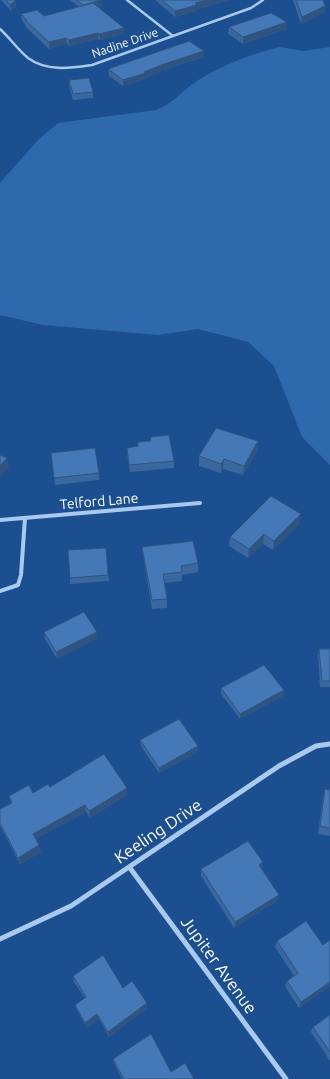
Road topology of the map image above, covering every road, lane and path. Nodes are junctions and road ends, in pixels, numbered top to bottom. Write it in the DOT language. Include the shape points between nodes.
graph roads {
  1 [pos="127,0"];
  2 [pos="263,0"];
  3 [pos="0,29"];
  4 [pos="173,36"];
  5 [pos="200,503"];
  6 [pos="25,518"];
  7 [pos="0,520"];
  8 [pos="0,591"];
  9 [pos="330,744"];
  10 [pos="130,868"];
  11 [pos="0,939"];
  12 [pos="286,1079"];
  1 -- 4 [label="street"];
  2 -- 4 [label="street, Nadine Drive" via="251,8"];
  3 -- 4 [label="street, Nadine Drive" via="28,58 53,68 92,65"];
  5 -- 6 [label="street, Telford Lane"];
  6 -- 7 [label="street, Telford Lane"];
  6 -- 8 [label="street" via="18,585"];
  9 -- 10 [label="street, Keeling Drive" via="316,746 279,766"];
  10 -- 11 [label="street, Keeling Drive" via="71,906"];
  10 -- 12 [label="street, Jupiter Avenue"];
}
